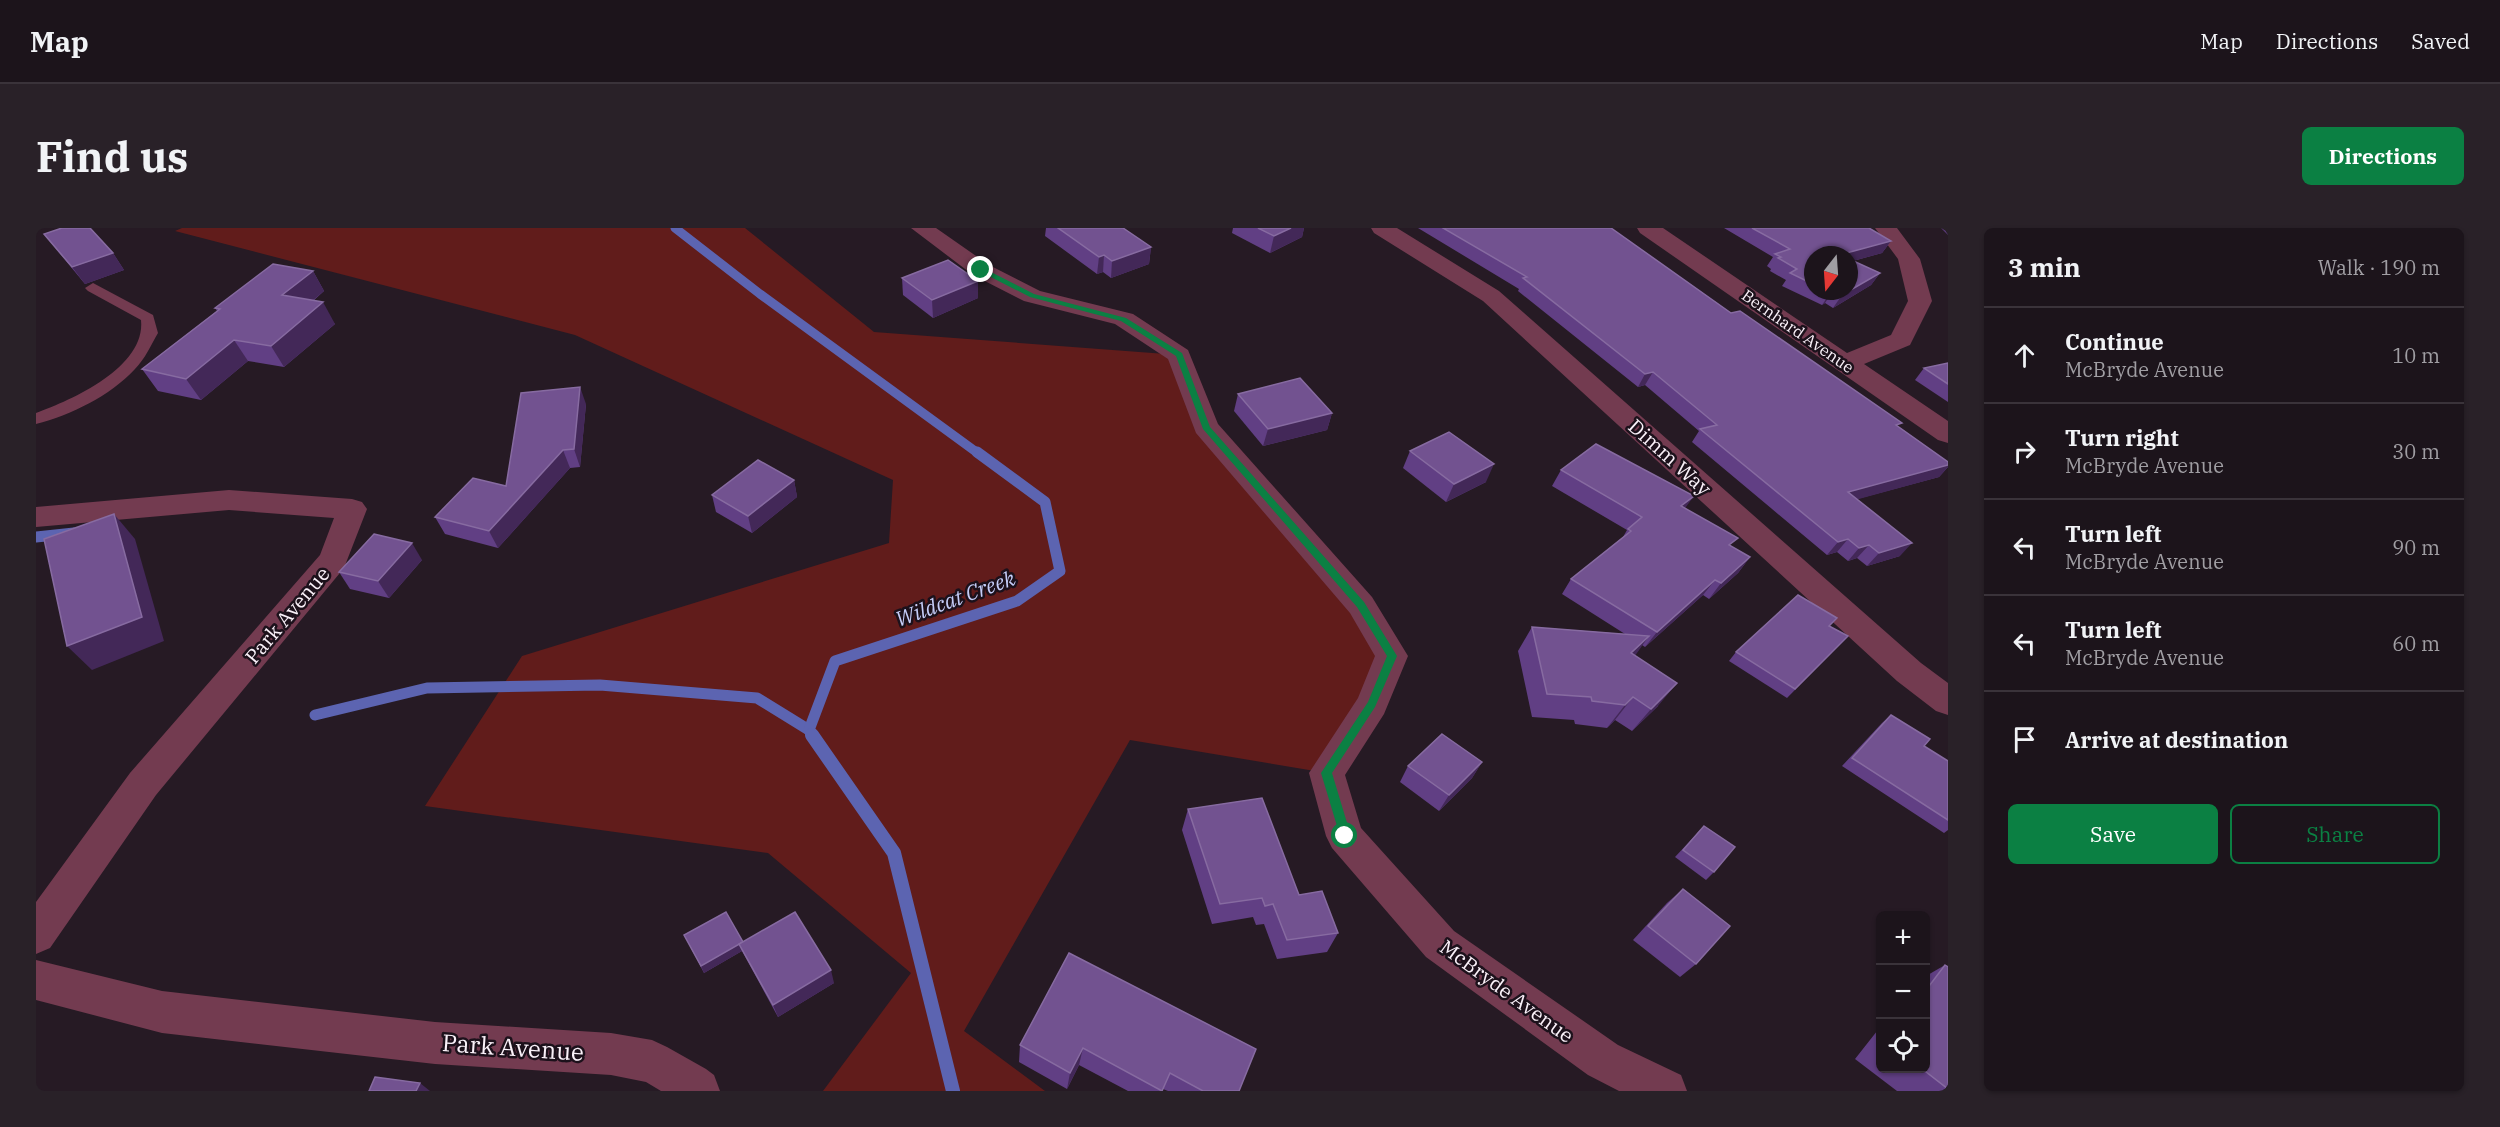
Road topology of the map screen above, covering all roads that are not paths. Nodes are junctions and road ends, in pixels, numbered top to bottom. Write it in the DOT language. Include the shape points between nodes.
graph roads {
  1 [pos="922,228"];
  2 [pos="1382,228"];
  3 [pos="1648,228"];
  4 [pos="1886,228"];
  5 [pos="93,288"];
  6 [pos="1845,363"];
  7 [pos="36,419"];
  8 [pos="1948,434"];
  9 [pos="36,517"];
  10 [pos="1948,701"];
  11 [pos="36,935"];
  12 [pos="36,980"];
  13 [pos="698,1091"];
  14 [pos="1665,1091"];
  1 -- 14 [label="street, McBryde Avenue" via="981,270 1032,296 1124,319 1179,355 1206,427 1361,604 1392,656 1372,704 1327,773 1345,836 1440,944 1603,1060"];
  2 -- 10 [label="street, Dimm Way" via="1491,296 1909,672"];
  3 -- 6 [label="street, Bernhard Avenue"];
  4 -- 6 [label="street" via="1909,259 1920,302 1901,340"];
  5 -- 7 [label="lane" via="148,318 150,333 130,365 105,386"];
  6 -- 8 [label="street, Bernhard Avenue"];
  9 -- 11 [label="street, Park Avenue" via="229,500 352,509 333,560 143,784"];
  12 -- 13 [label="street, Park Avenue" via="162,1012 435,1043 611,1054 652,1062"];
}
